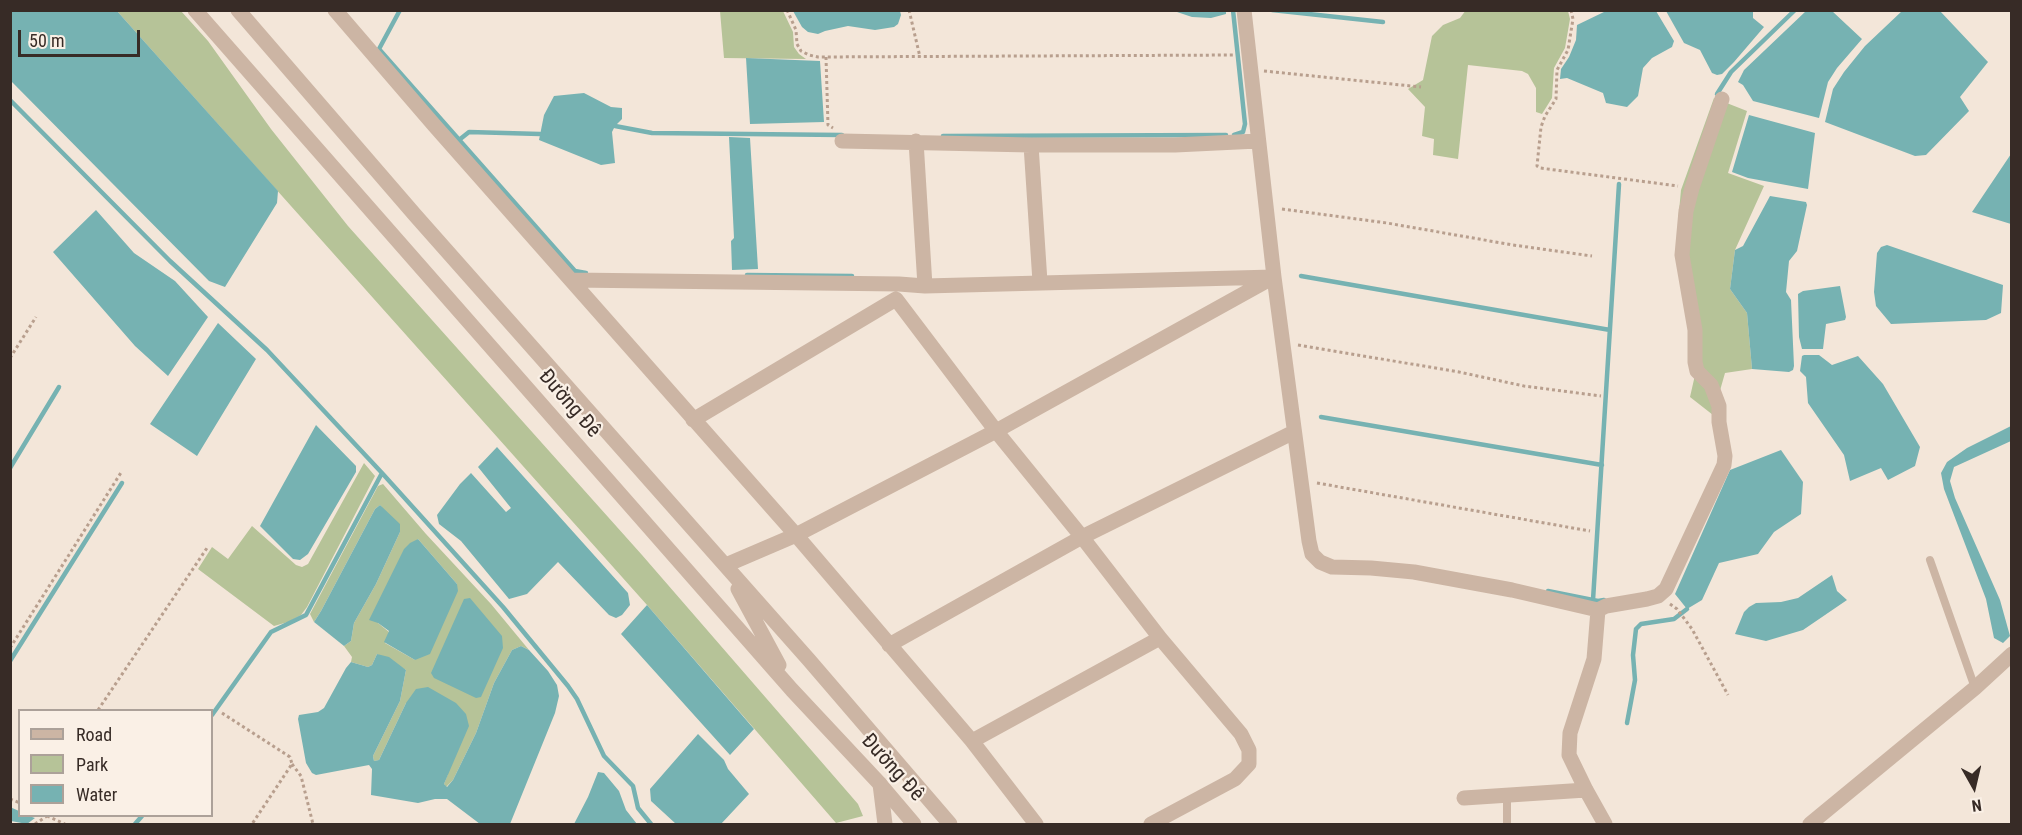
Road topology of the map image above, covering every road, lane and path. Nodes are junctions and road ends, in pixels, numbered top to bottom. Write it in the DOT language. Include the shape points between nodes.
graph roads {
  1 [pos="195,10"];
  2 [pos="238,10"];
  3 [pos="335,10"];
  4 [pos="787,10"];
  5 [pos="909,10"];
  6 [pos="1244,10"];
  7 [pos="1571,10"];
  8 [pos="826,57"];
  9 [pos="920,57"];
  10 [pos="1249,62"];
  11 [pos="1421,87"];
  12 [pos="1722,99"];
  13 [pos="838,135"];
  14 [pos="916,141"];
  15 [pos="1258,141"];
  16 [pos="1031,145"];
  17 [pos="1692,188"];
  18 [pos="1266,207"];
  19 [pos="1592,256"];
  20 [pos="1274,277"];
  21 [pos="572,280"];
  22 [pos="1040,282"];
  23 [pos="899,284"];
  24 [pos="925,286"];
  25 [pos="896,299"];
  26 [pos="36,317"];
  27 [pos="1283,343"];
  28 [pos="10,358"];
  29 [pos="1601,396"];
  30 [pos="693,420"];
  31 [pos="996,431"];
  32 [pos="1294,432"];
  33 [pos="122,471"];
  34 [pos="1301,483"];
  35 [pos="1590,531"];
  36 [pos="796,535"];
  37 [pos="1082,537"];
  38 [pos="207,548"];
  39 [pos="1930,560"];
  40 [pos="726,565"];
  41 [pos="1658,596"];
  42 [pos="1598,610"];
  43 [pos="1160,638"];
  44 [pos="889,645"];
  45 [pos="10,648"];
  46 [pos="2012,654"];
  47 [pos="1975,688"];
  48 [pos="792,690"];
  49 [pos="1728,695"];
  50 [pos="99,709"];
  51 [pos="222,713"];
  52 [pos="972,741"];
  53 [pos="292,764"];
  54 [pos="880,784"];
  55 [pos="1586,790"];
  56 [pos="1507,795"];
  57 [pos="1464,798"];
  58 [pos="49,817"];
  59 [pos="65,825"];
  60 [pos="252,825"];
  61 [pos="314,825"];
  62 [pos="885,825"];
  63 [pos="914,825"];
  64 [pos="950,825"];
  65 [pos="1036,825"];
  66 [pos="1151,825"];
  67 [pos="1507,825"];
  68 [pos="1605,825"];
  69 [pos="1810,825"];
  1 -- 48 [label="street, Đường Đê"];
  2 -- 40 [label="street, Đường Đê"];
  3 -- 21 [label="street"];
  4 -- 8 [label="path" via="801,51"];
  5 -- 9 [label="path"];
  6 -- 10 [label="street"];
  7 -- 17 [label="path" via="1568,50 1557,70 1556,99 1541,127 1537,166"];
  8 -- 9 [label="path"];
  8 -- 13 [label="path" via="828,125"];
  9 -- 10 [label="path"];
  10 -- 11 [label="path"];
  10 -- 15 [label="street"];
  12 -- 17 [label="street"];
  13 -- 14 [label="street"];
  14 -- 16 [label="street"];
  14 -- 24 [label="street"];
  15 -- 16 [label="street"];
  15 -- 18 [label="street"];
  16 -- 22 [label="street"];
  17 -- 41 [label="street" via="1682,255 1695,330 1695,362 1717,399 1725,456 1666,589"];
  18 -- 19 [label="path"];
  18 -- 20 [label="street"];
  20 -- 22 [label="street"];
  20 -- 27 [label="street"];
  20 -- 31 [label="street"];
  21 -- 23 [label="street"];
  21 -- 30 [label="street"];
  22 -- 24 [label="street"];
  23 -- 24 [label="street"];
  23 -- 25 [label="street"];
  25 -- 30 [label="street"];
  25 -- 31 [label="street"];
  26 -- 28 [label="path"];
  27 -- 29 [label="path"];
  27 -- 32 [label="street"];
  30 -- 36 [label="street"];
  31 -- 36 [label="street"];
  31 -- 37 [label="street"];
  32 -- 34 [label="street"];
  32 -- 37 [label="street"];
  33 -- 45 [label="path"];
  34 -- 35 [label="path" via="1323,483"];
  34 -- 42 [label="street" via="1312,554 1320,562 1332,567 1414,572"];
  36 -- 40 [label="street"];
  36 -- 44 [label="street"];
  37 -- 43 [label="street"];
  37 -- 44 [label="street"];
  38 -- 50 [label="path"];
  39 -- 47 [label="lane"];
  40 -- 48 [label="street"];
  40 -- 64 [label="street, Đường Đê"];
  41 -- 42 [label="street"];
  41 -- 49 [label="path" via="1677,609 1692,629"];
  42 -- 55 [label="street" via="1594,659 1569,744 1569,755"];
  43 -- 52 [label="street"];
  43 -- 66 [label="street" via="1241,734 1249,750 1249,764 1235,779"];
  44 -- 52 [label="street"];
  46 -- 47 [label="street"];
  47 -- 69 [label="street"];
  48 -- 54 [label="street, Đường Đê"];
  51 -- 53 [label="path" via="291,757"];
  52 -- 65 [label="street"];
  53 -- 60 [label="path"];
  53 -- 61 [label="path" via="301,776"];
  54 -- 62 [label="street"];
  54 -- 63 [label="street, Đường Đê"];
  55 -- 56 [label="street"];
  55 -- 68 [label="street"];
  56 -- 57 [label="street"];
  56 -- 67 [label="lane"];
  58 -- 59 [label="path"];
}
